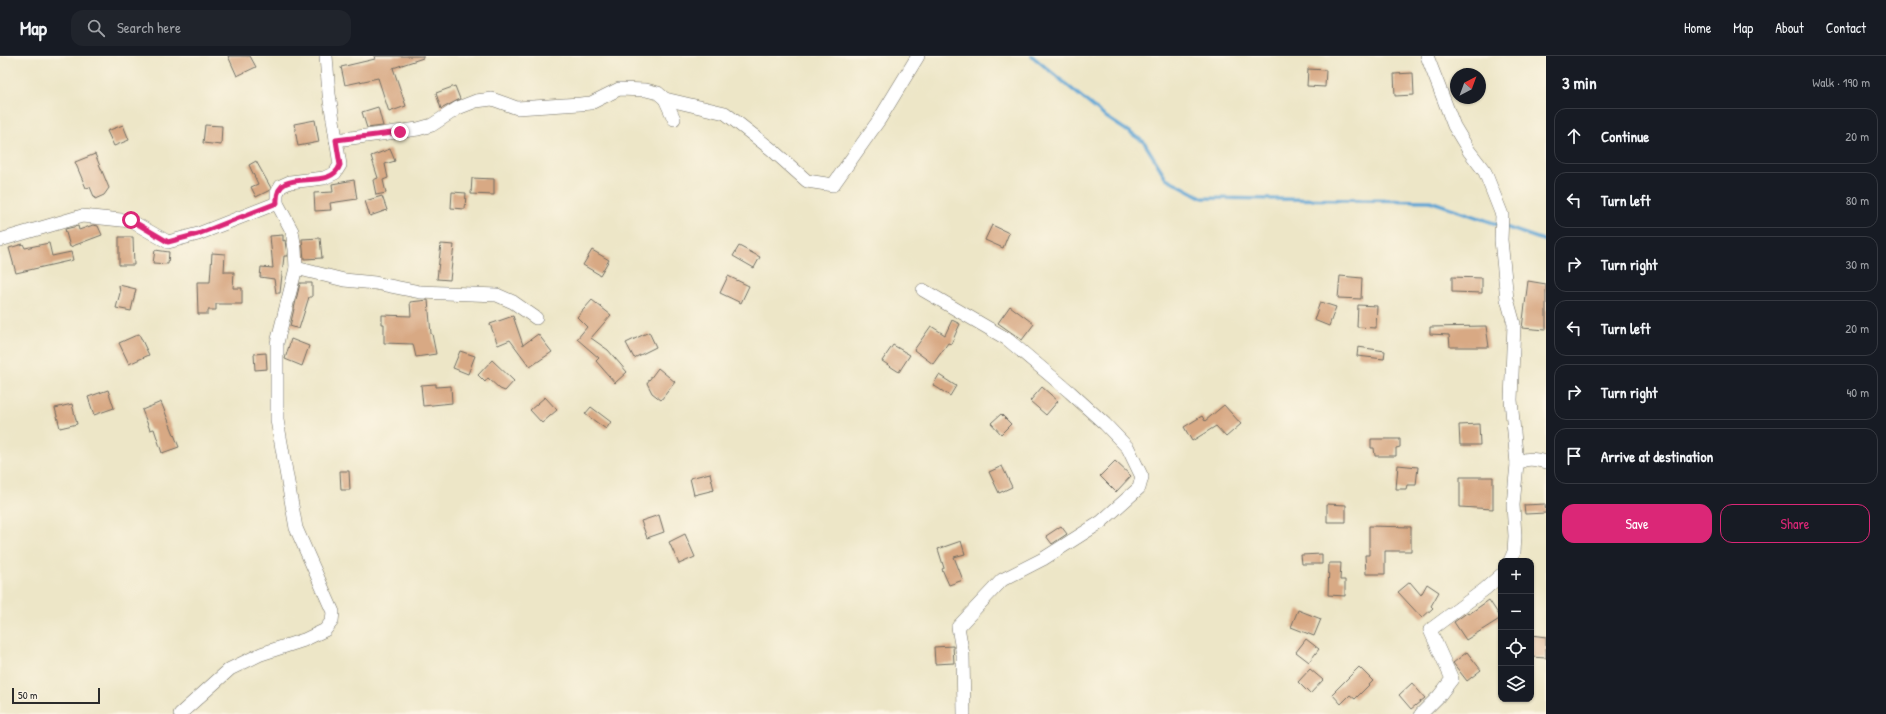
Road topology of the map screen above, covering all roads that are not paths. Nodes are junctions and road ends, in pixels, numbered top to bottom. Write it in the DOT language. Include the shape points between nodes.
graph roads {
  1 [pos="326,56"];
  2 [pos="918,56"];
  3 [pos="1428,56"];
  4 [pos="665,99"];
  5 [pos="674,119"];
  6 [pos="336,140"];
  7 [pos="277,203"];
  8 [pos="0,240"];
  9 [pos="296,268"];
  10 [pos="923,290"];
  11 [pos="536,318"];
  12 [pos="1546,462"];
  13 [pos="1517,464"];
  14 [pos="1511,558"];
  15 [pos="1498,577"];
  16 [pos="180,714"];
  17 [pos="964,714"];
  18 [pos="1421,714"];
  1 -- 6 [label="street"];
  2 -- 4 [label="street" via="879,120 833,185 806,181 771,149 725,113"];
  3 -- 13 [label="street" via="1454,126 1485,172 1502,215 1507,299 1514,324 1511,400"];
  4 -- 5 [label="street"];
  4 -- 6 [label="street" via="658,93 646,90 619,89 591,102 580,104 517,108 492,99 476,101 458,108 432,125 418,129"];
  6 -- 7 [label="street" via="340,165 338,169 324,178 290,182 281,186 277,193"];
  7 -- 8 [label="street" via="198,234 168,242 131,220 82,216"];
  7 -- 9 [label="street" via="292,231"];
  9 -- 11 [label="street" via="344,280 420,292 497,295 513,302"];
  9 -- 16 [label="street" via="277,343 277,420 296,528 333,612 332,621 325,630 304,640 261,654 230,669"];
  10 -- 17 [label="street" via="1007,339 1060,383 1128,448 1142,477 1139,488 1101,522 1043,559 1002,580 958,627 963,655"];
  12 -- 13 [label="street" via="1524,459"];
  13 -- 14 [label="street" via="1513,505 1515,536"];
  15 -- 18 [label="street" via="1430,630 1452,679"];
}
